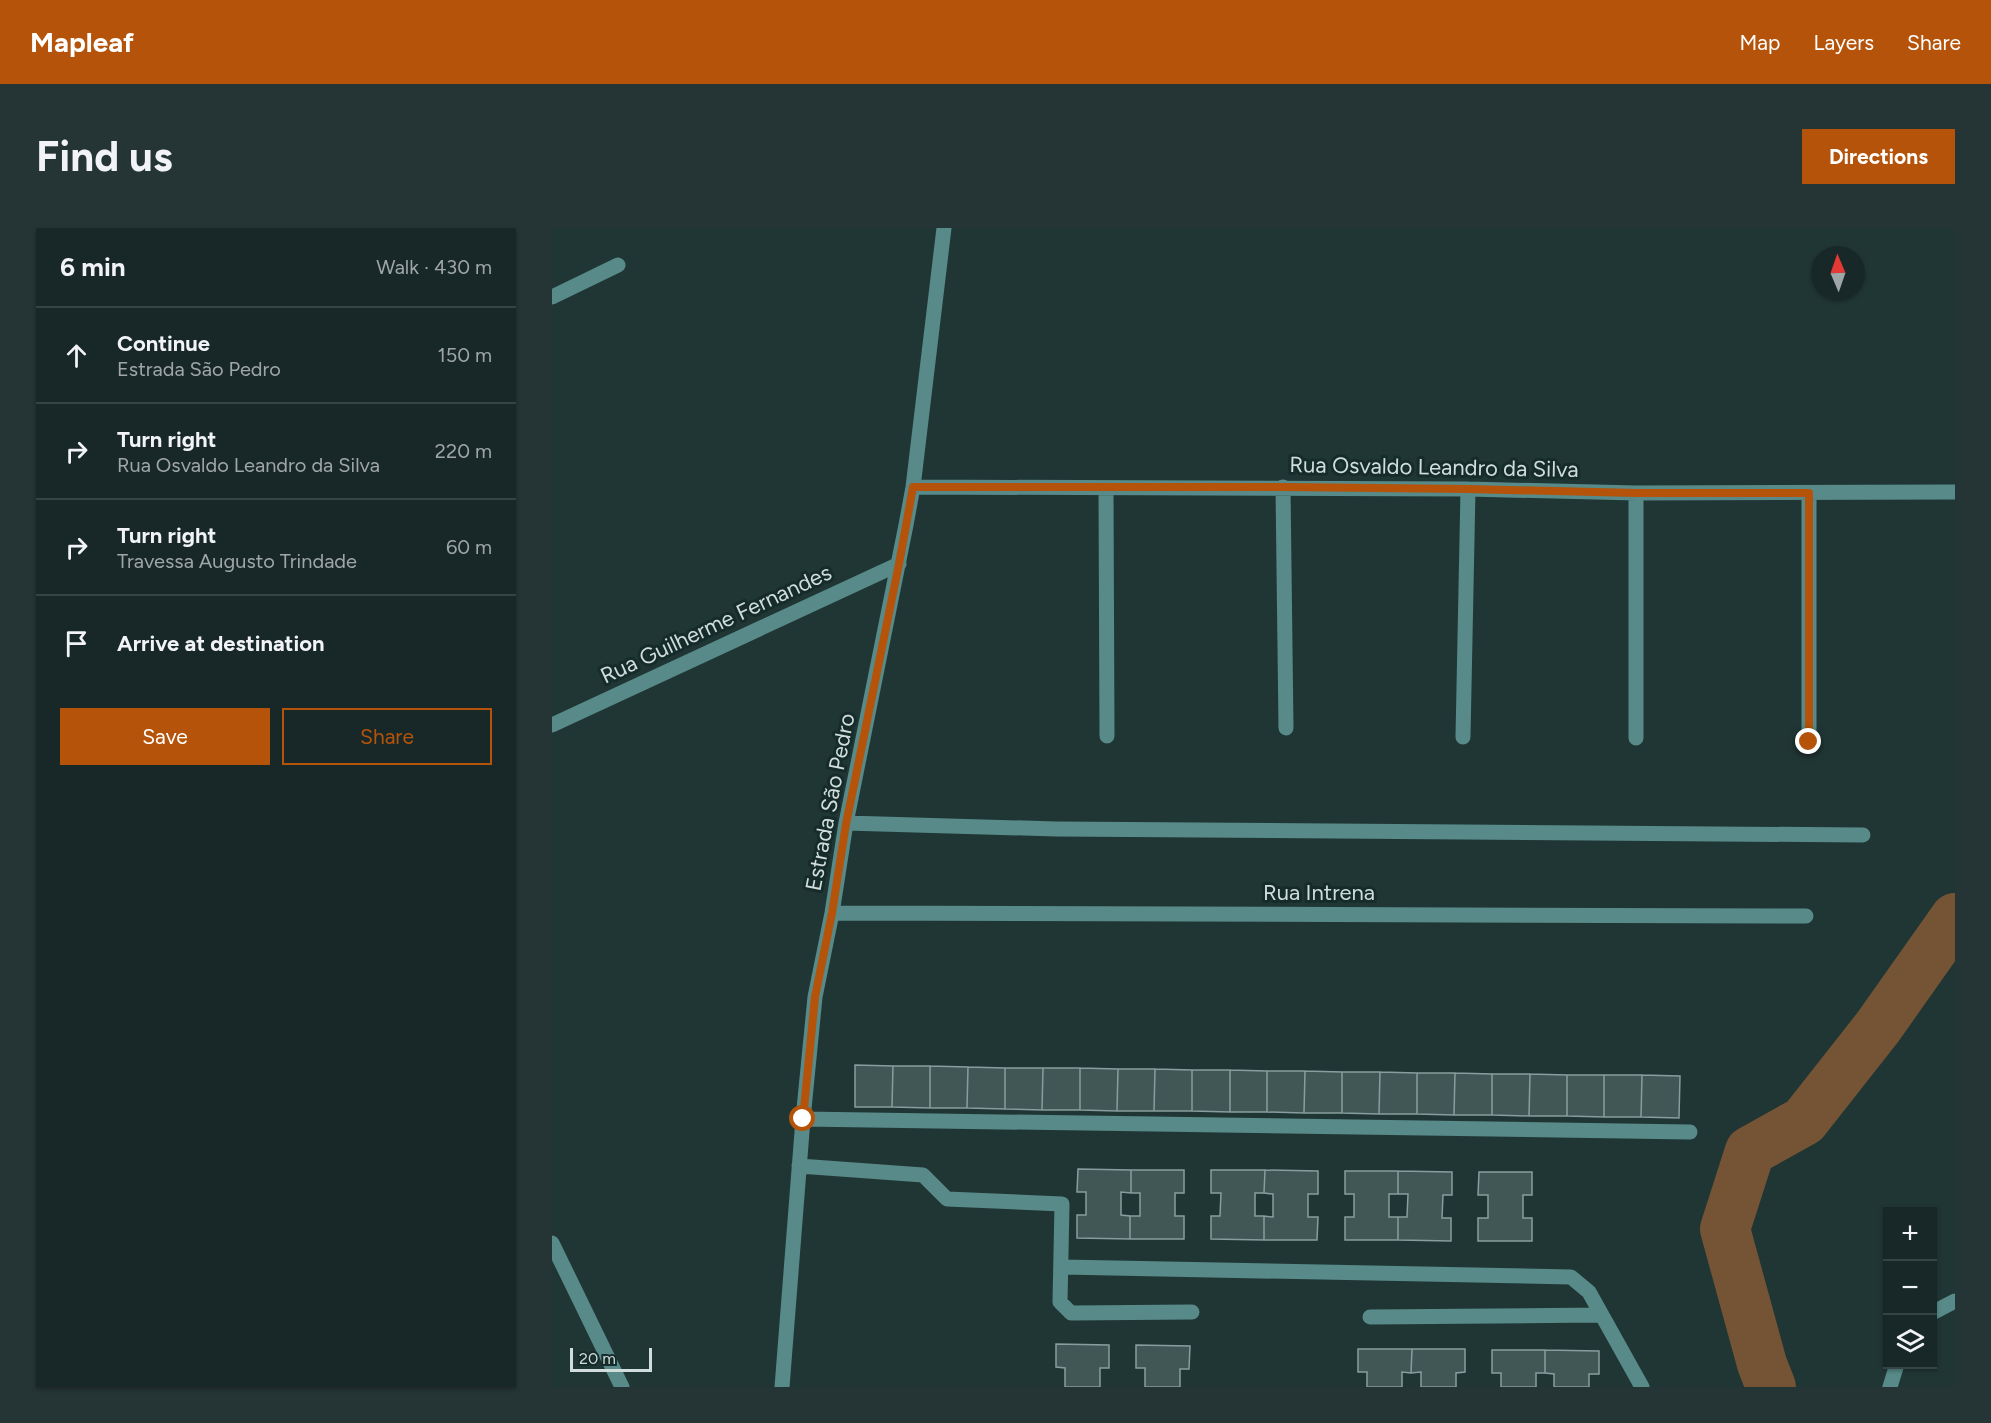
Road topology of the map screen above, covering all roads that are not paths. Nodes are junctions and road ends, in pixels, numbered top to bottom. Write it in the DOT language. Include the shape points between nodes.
graph roads {
  1 [pos="944,228"];
  2 [pos="618,265"];
  3 [pos="552,297"];
  4 [pos="913,487"];
  5 [pos="1283,487"];
  6 [pos="1106,488"];
  7 [pos="1468,489"];
  8 [pos="1955,492"];
  9 [pos="1636,493"];
  10 [pos="1809,493"];
  11 [pos="899,564"];
  12 [pos="552,725"];
  13 [pos="1286,728"];
  14 [pos="1107,736"];
  15 [pos="1463,736"];
  16 [pos="1636,738"];
  17 [pos="1809,742"];
  18 [pos="846,824"];
  19 [pos="1863,834"];
  20 [pos="832,913"];
  21 [pos="1806,916"];
  22 [pos="803,1119"];
  23 [pos="1690,1132"];
  24 [pos="799,1166"];
  25 [pos="552,1243"];
  26 [pos="1062,1267"];
  27 [pos="1955,1301"];
  28 [pos="1937,1310"];
  29 [pos="1192,1312"];
  30 [pos="1602,1315"];
  31 [pos="1370,1317"];
  32 [pos="1896,1369"];
  33 [pos="622,1387"];
  34 [pos="782,1387"];
  35 [pos="1642,1387"];
  36 [pos="1890,1387"];
  1 -- 4 [label="street, Estrada São Pedro"];
  2 -- 3 [label="street"];
  4 -- 6 [label="street, Rua Osvaldo Leandro da Silva"];
  4 -- 11 [label="street, Estrada São Pedro"];
  5 -- 6 [label="street, Rua Osvaldo Leandro da Silva"];
  5 -- 7 [label="street, Rua Osvaldo Leandro da Silva"];
  5 -- 13 [label="street"];
  6 -- 14 [label="street"];
  7 -- 9 [label="street, Rua Osvaldo Leandro da Silva"];
  7 -- 15 [label="street"];
  8 -- 10 [label="street, Rua Osvaldo Leandro da Silva"];
  9 -- 10 [label="street, Rua Osvaldo Leandro da Silva"];
  9 -- 16 [label="street"];
  10 -- 17 [label="street"];
  11 -- 12 [label="street, Rua Guilherme Fernandes"];
  11 -- 18 [label="street, Estrada São Pedro"];
  18 -- 19 [label="street"];
  18 -- 20 [label="street, Estrada São Pedro"];
  20 -- 21 [label="street, Rua Intrena"];
  20 -- 22 [label="street, Estrada São Pedro" via="815,997"];
  22 -- 23 [label="street"];
  22 -- 24 [label="street, Estrada São Pedro"];
  24 -- 26 [label="street" via="923,1175 947,1199 1062,1204"];
  24 -- 34 [label="street, Estrada São Pedro"];
  25 -- 33 [label="street"];
  26 -- 29 [label="street" via="1060,1302 1071,1312"];
  26 -- 30 [label="street" via="1571,1277 1588,1292"];
  27 -- 28 [label="street"];
  30 -- 31 [label="street"];
  30 -- 35 [label="street"];
  32 -- 36 [label="street"];
}
